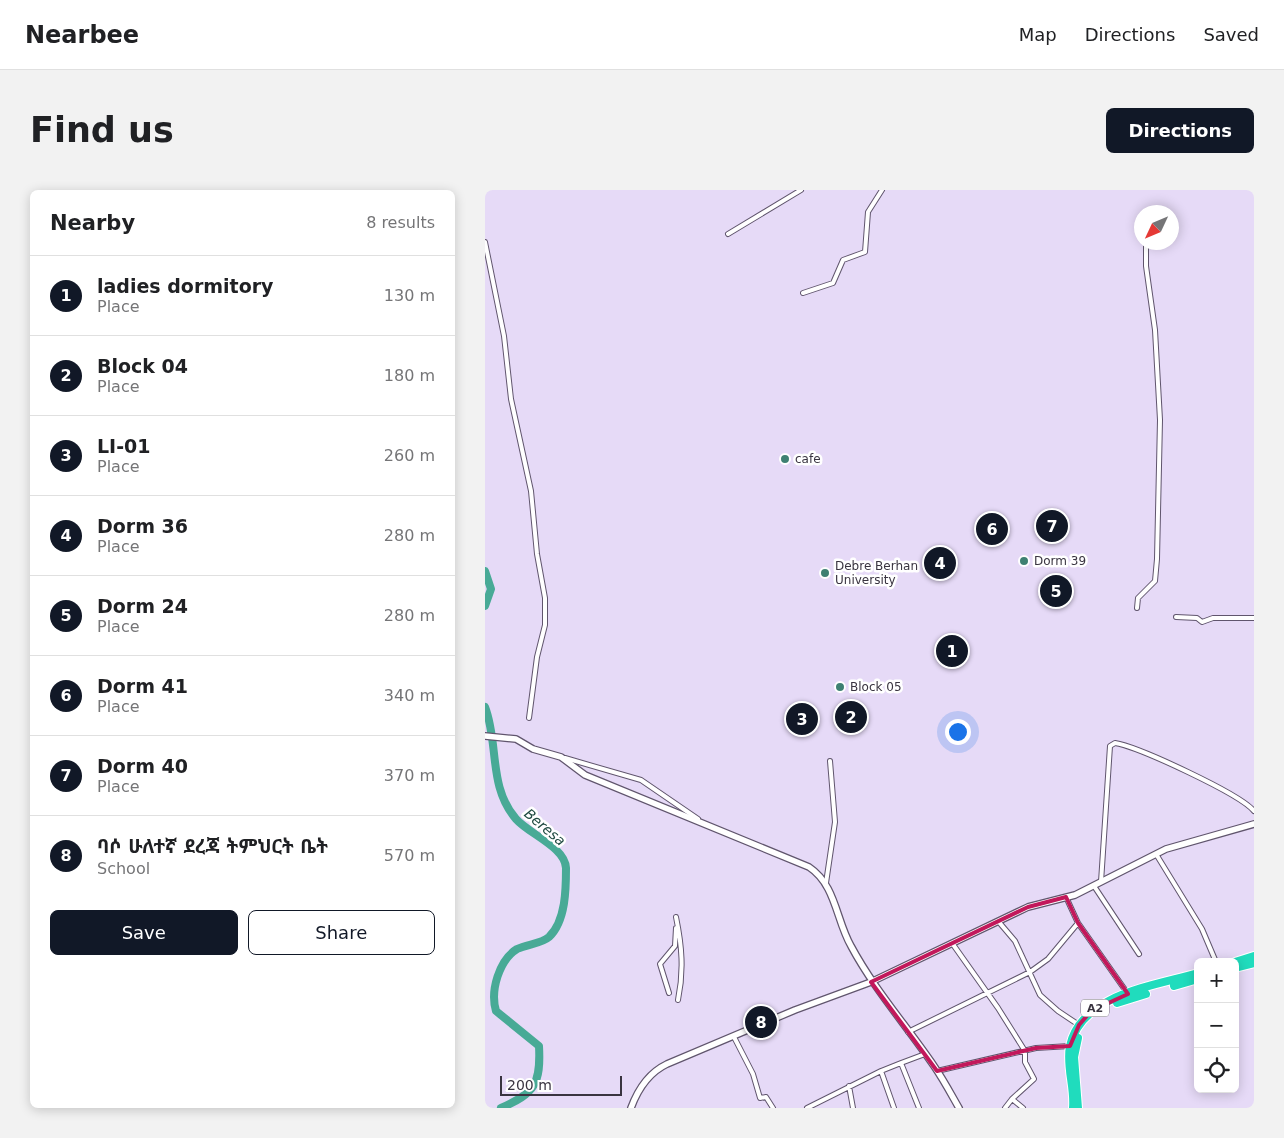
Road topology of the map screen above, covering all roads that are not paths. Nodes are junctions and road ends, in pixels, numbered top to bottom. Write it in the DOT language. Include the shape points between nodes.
graph roads {
  1 [pos="801,190"];
  2 [pos="881,190"];
  3 [pos="728,234"];
  4 [pos="485,242"];
  5 [pos="1146,250"];
  6 [pos="803,293"];
  7 [pos="1137,608"];
  8 [pos="1175,617"];
  9 [pos="1254,618"];
  10 [pos="529,718"];
  11 [pos="485,736"];
  12 [pos="561,757"];
  13 [pos="829,760"];
  14 [pos="1254,811"];
  15 [pos="1254,824"];
  16 [pos="708,826"];
  17 [pos="1157,854"];
  18 [pos="1101,882"];
  19 [pos="827,883"];
  20 [pos="1094,886"];
  21 [pos="1066,897"];
  22 [pos="998,921"];
  23 [pos="1078,923"];
  24 [pos="951,943"];
  25 [pos="1139,954"];
  26 [pos="1254,956"];
  27 [pos="1214,958"];
  28 [pos="1239,961"];
  29 [pos="1254,963"];
  30 [pos="1239,967"];
  31 [pos="1030,972"];
  32 [pos="1194,974"];
  33 [pos="1194,980"];
  34 [pos="871,982"];
  35 [pos="987,992"];
  36 [pos="669,993"];
  37 [pos="1128,994"];
  38 [pos="678,1000"];
  39 [pos="1079,1025"];
  40 [pos="908,1032"];
  41 [pos="733,1037"];
  42 [pos="1070,1046"];
  43 [pos="1025,1051"];
  44 [pos="925,1054"];
  45 [pos="901,1063"];
  46 [pos="881,1071"];
  47 [pos="937,1071"];
  48 [pos="849,1086"];
  49 [pos="1012,1099"];
  50 [pos="631,1108"];
  51 [pos="773,1108"];
  52 [pos="807,1108"];
  53 [pos="853,1108"];
  54 [pos="894,1108"];
  55 [pos="919,1108"];
  56 [pos="959,1108"];
  57 [pos="1005,1108"];
  58 [pos="1023,1108"];
  59 [pos="1073,1108"];
  60 [pos="1078,1108"];
  1 -- 3 [label="street"];
  2 -- 6 [label="street" via="868,212 865,252 843,260 833,283"];
  4 -- 10 [label="street" via="504,336 512,405 531,491 545,598 545,625"];
  5 -- 7 [label="street" via="1160,420 1157,559 1155,581 1139,598"];
  8 -- 9 [label="street" via="1197,618 1202,622 1213,618"];
  11 -- 12 [label="street" via="516,739 533,749"];
  12 -- 16 [label="street" via="585,776"];
  12 -- 16 [label="street" via="641,780"];
  13 -- 19 [label="street" via="835,822"];
  14 -- 18 [label="street" via="1231,794 1155,756 1115,743 1110,746 1107,766"];
  15 -- 17 [label="street"];
  16 -- 19 [label="street" via="809,867"];
  17 -- 18 [label="street"];
  17 -- 27 [label="street" via="1202,929"];
  18 -- 20 [label="street"];
  19 -- 34 [label="street" via="847,940"];
  20 -- 21 [label="street"];
  20 -- 25 [label="street"];
  21 -- 22 [label="street" via="1028,907"];
  21 -- 23 [label="street"];
  22 -- 24 [label="street"];
  22 -- 31 [label="street" via="1015,941"];
  23 -- 31 [label="street" via="1047,959"];
  23 -- 37 [label="street"];
  24 -- 34 [label="street"];
  24 -- 35 [label="street"];
  26 -- 28 [label="highway"];
  29 -- 30 [label="highway"];
  31 -- 35 [label="street"];
  31 -- 39 [label="street" via="1046,1001"];
  32 -- 37 [label="highway, A2"];
  33 -- 60 [label="highway, A2" via="1106,1007 1087,1023 1078,1038 1075,1057"];
  34 -- 40 [label="street"];
  34 -- 41 [label="street"];
  35 -- 40 [label="street"];
  35 -- 43 [label="street"];
  36 -- 38 [label="street" via="659,964 675,946 676,917 683,949"];
  37 -- 39 [label="highway, A2" via="1098,1006"];
  39 -- 42 [label="highway, A2"];
  40 -- 44 [label="street"];
  41 -- 50 [label="street" via="659,1068 644,1082"];
  41 -- 51 [label="street" via="753,1074 760,1098 766,1097"];
  42 -- 43 [label="street"];
  42 -- 59 [label="highway, A2"];
  43 -- 47 [label="street"];
  43 -- 49 [label="street" via="1025,1062 1034,1079"];
  44 -- 45 [label="street"];
  44 -- 47 [label="street"];
  45 -- 46 [label="street"];
  45 -- 55 [label="street"];
  46 -- 48 [label="street"];
  46 -- 54 [label="street"];
  47 -- 56 [label="street"];
  48 -- 52 [label="street"];
  48 -- 53 [label="street"];
  49 -- 57 [label="street"];
  49 -- 58 [label="street"];
}
